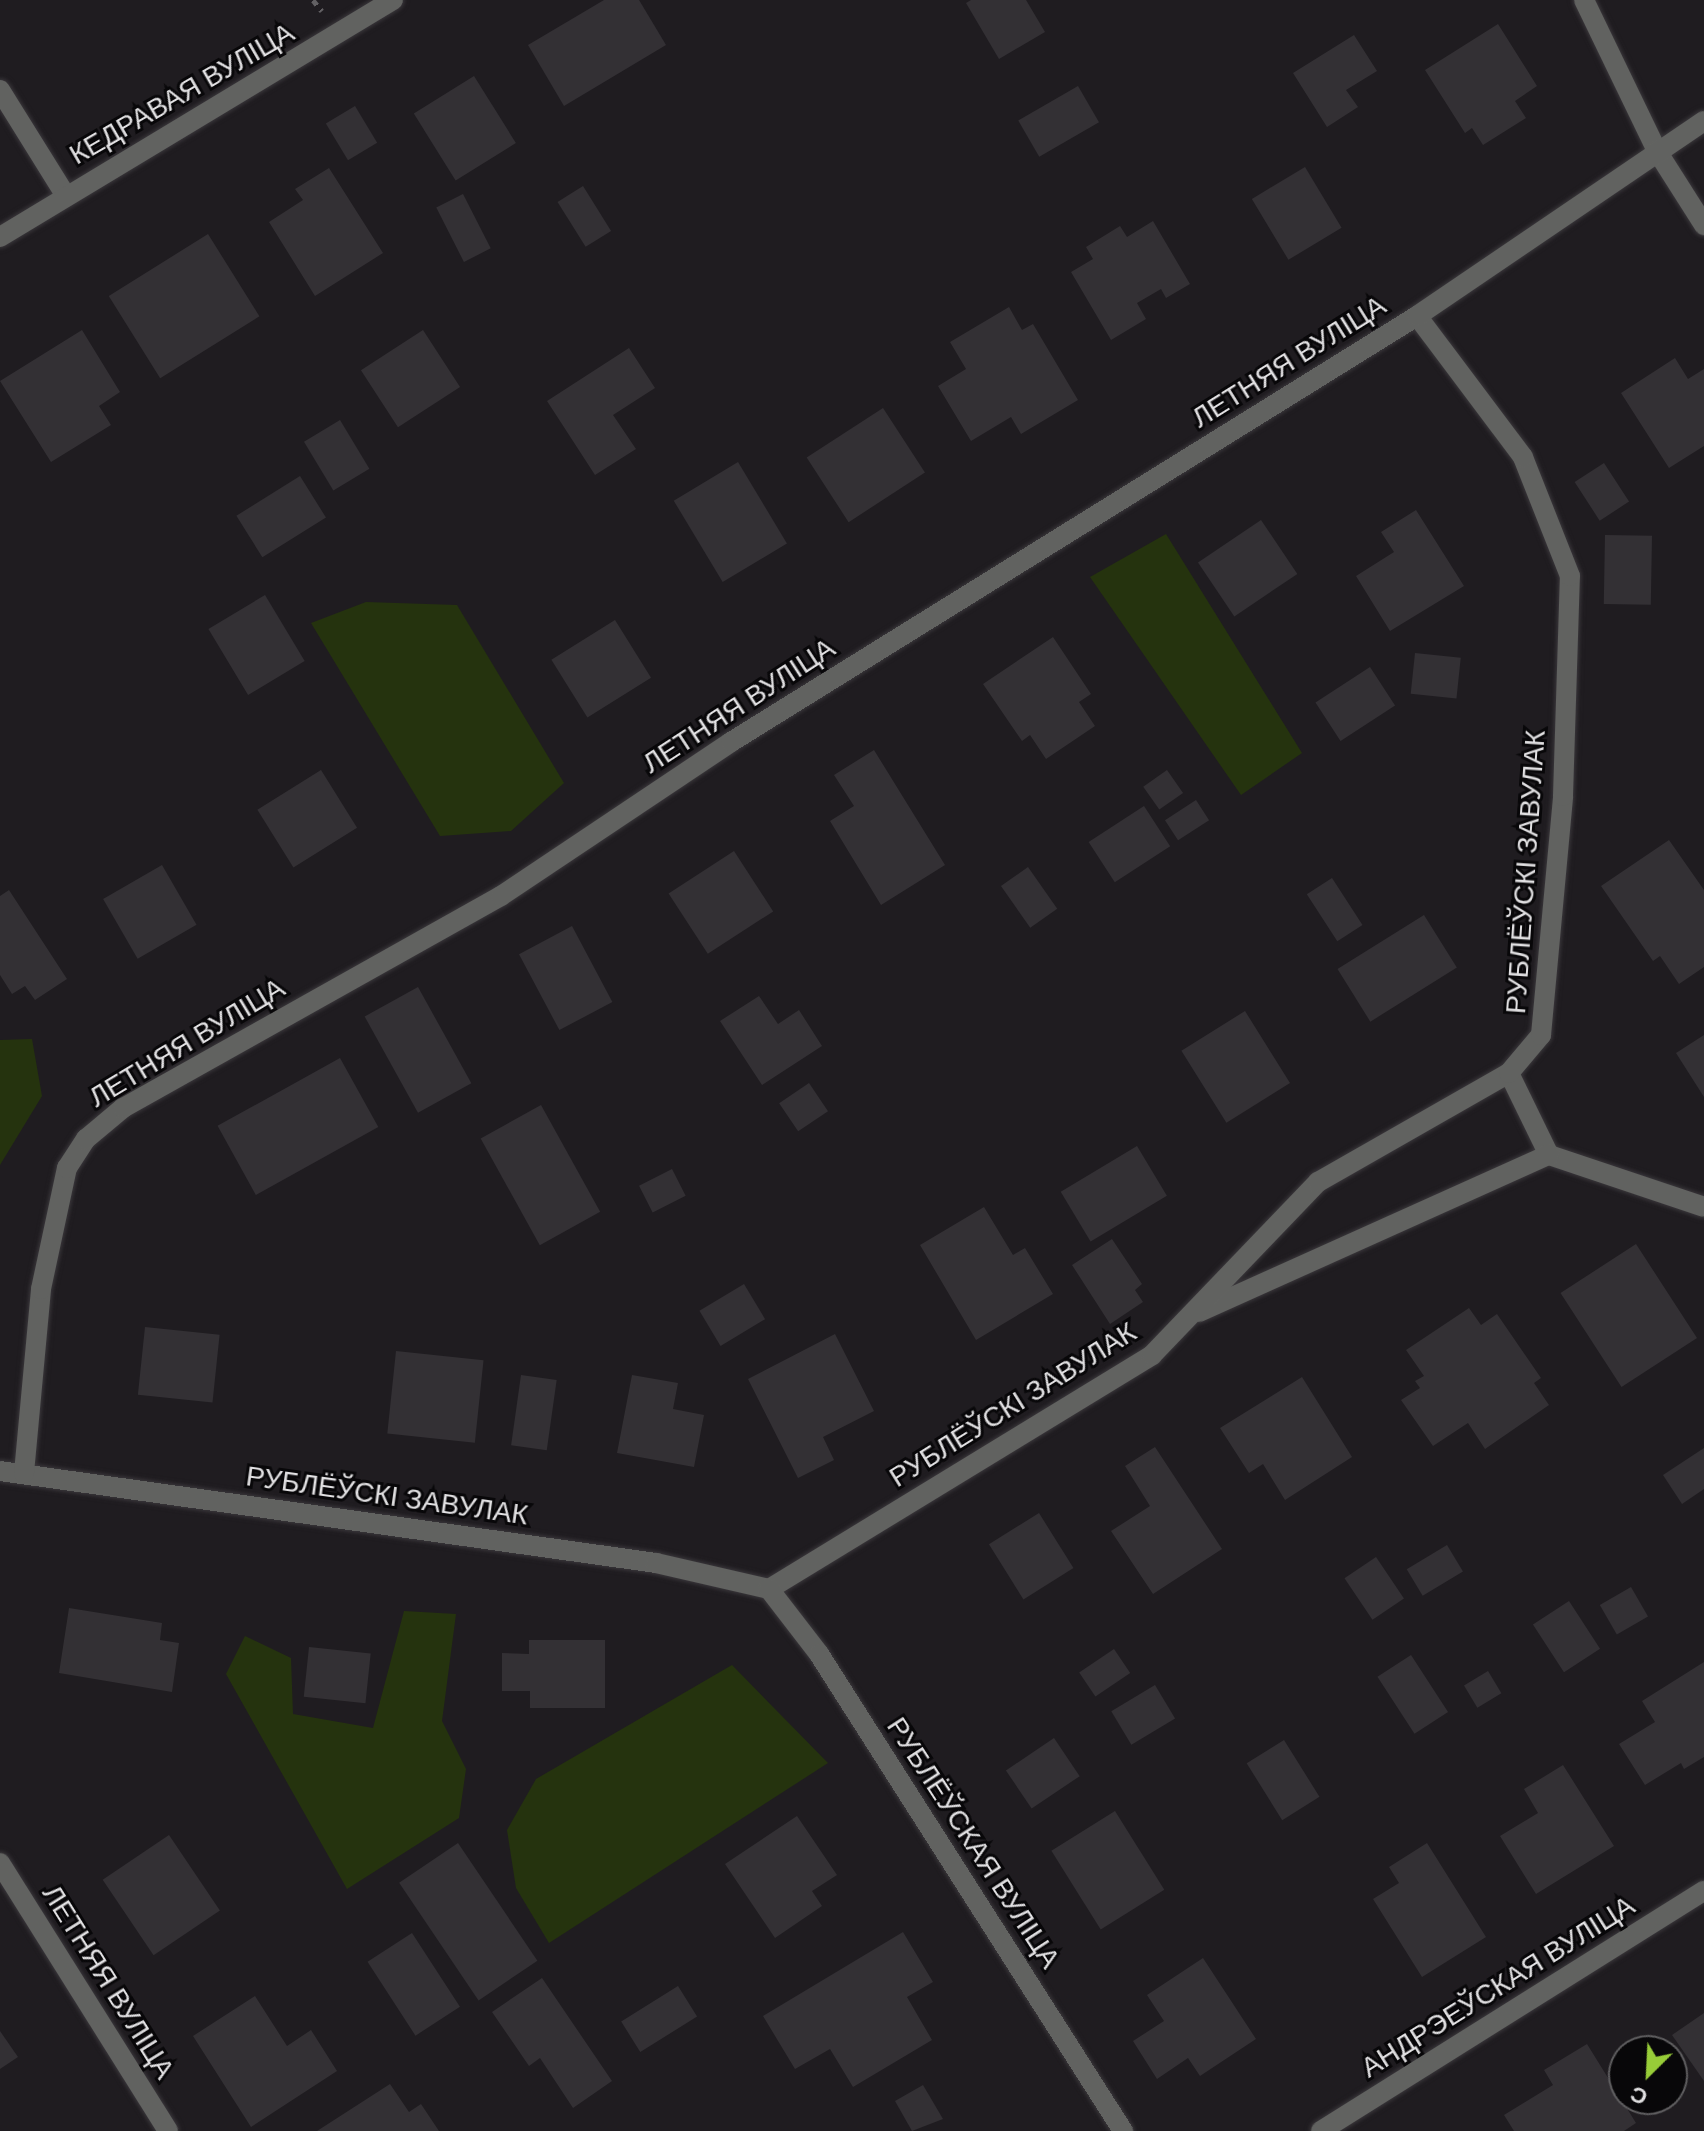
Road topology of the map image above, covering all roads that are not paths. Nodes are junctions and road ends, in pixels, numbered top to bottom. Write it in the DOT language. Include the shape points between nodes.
graph roads {
  1 [pos="393,0"];
  2 [pos="1584,0"];
  3 [pos="0,90"];
  4 [pos="1704,121"];
  5 [pos="1657,151"];
  6 [pos="66,196"];
  7 [pos="1704,225"];
  8 [pos="0,237"];
  9 [pos="1417,316"];
  10 [pos="1509,1073"];
  11 [pos="1549,1155"];
  12 [pos="1704,1207"];
  13 [pos="1189,1316"];
  14 [pos="0,1471"];
  15 [pos="24,1473"];
  16 [pos="769,1589"];
  17 [pos="0,1863"];
  18 [pos="1704,1891"];
  19 [pos="168,2131"];
  20 [pos="1123,2131"];
  21 [pos="1321,2131"];
  1 -- 6 [label="street, КЕДРАВАЯ ВУЛІЦА"];
  2 -- 5 [label="street"];
  3 -- 6 [label="street"];
  4 -- 5 [label="street, ЛЕТНЯЯ ВУЛІЦА"];
  5 -- 7 [label="street"];
  5 -- 9 [label="street, ЛЕТНЯЯ ВУЛІЦА"];
  6 -- 8 [label="street, КЕДРАВАЯ ВУЛІЦА"];
  9 -- 10 [label="street, РУБЛЁЎСКІ ЗАВУЛАК" via="1523,457 1570,576 1563,796 1541,1035"];
  9 -- 15 [label="street, ЛЕТНЯЯ ВУЛІЦА" via="731,742 501,896 123,1108 86,1139 67,1168 41,1289"];
  10 -- 11 [label="street"];
  10 -- 13 [label="street, РУБЛЁЎСКІ ЗАВУЛАК" via="1318,1182"];
  11 -- 12 [label="street"];
  11 -- 13 [label="street"];
  13 -- 16 [label="street, РУБЛЁЎСКІ ЗАВУЛАК" via="1152,1355"];
  14 -- 15 [label="street, РУБЛЁЎСКІ ЗАВУЛАК"];
  15 -- 16 [label="street, РУБЛЁЎСКІ ЗАВУЛАК" via="656,1563"];
  16 -- 20 [label="street, РУБЛЁЎСКАЯ ВУЛІЦА" via="819,1654"];
  17 -- 19 [label="street, ЛЕТНЯЯ ВУЛІЦА"];
  18 -- 21 [label="street, АНДРЭЕЎСКАЯ ВУЛІЦА"];
}
